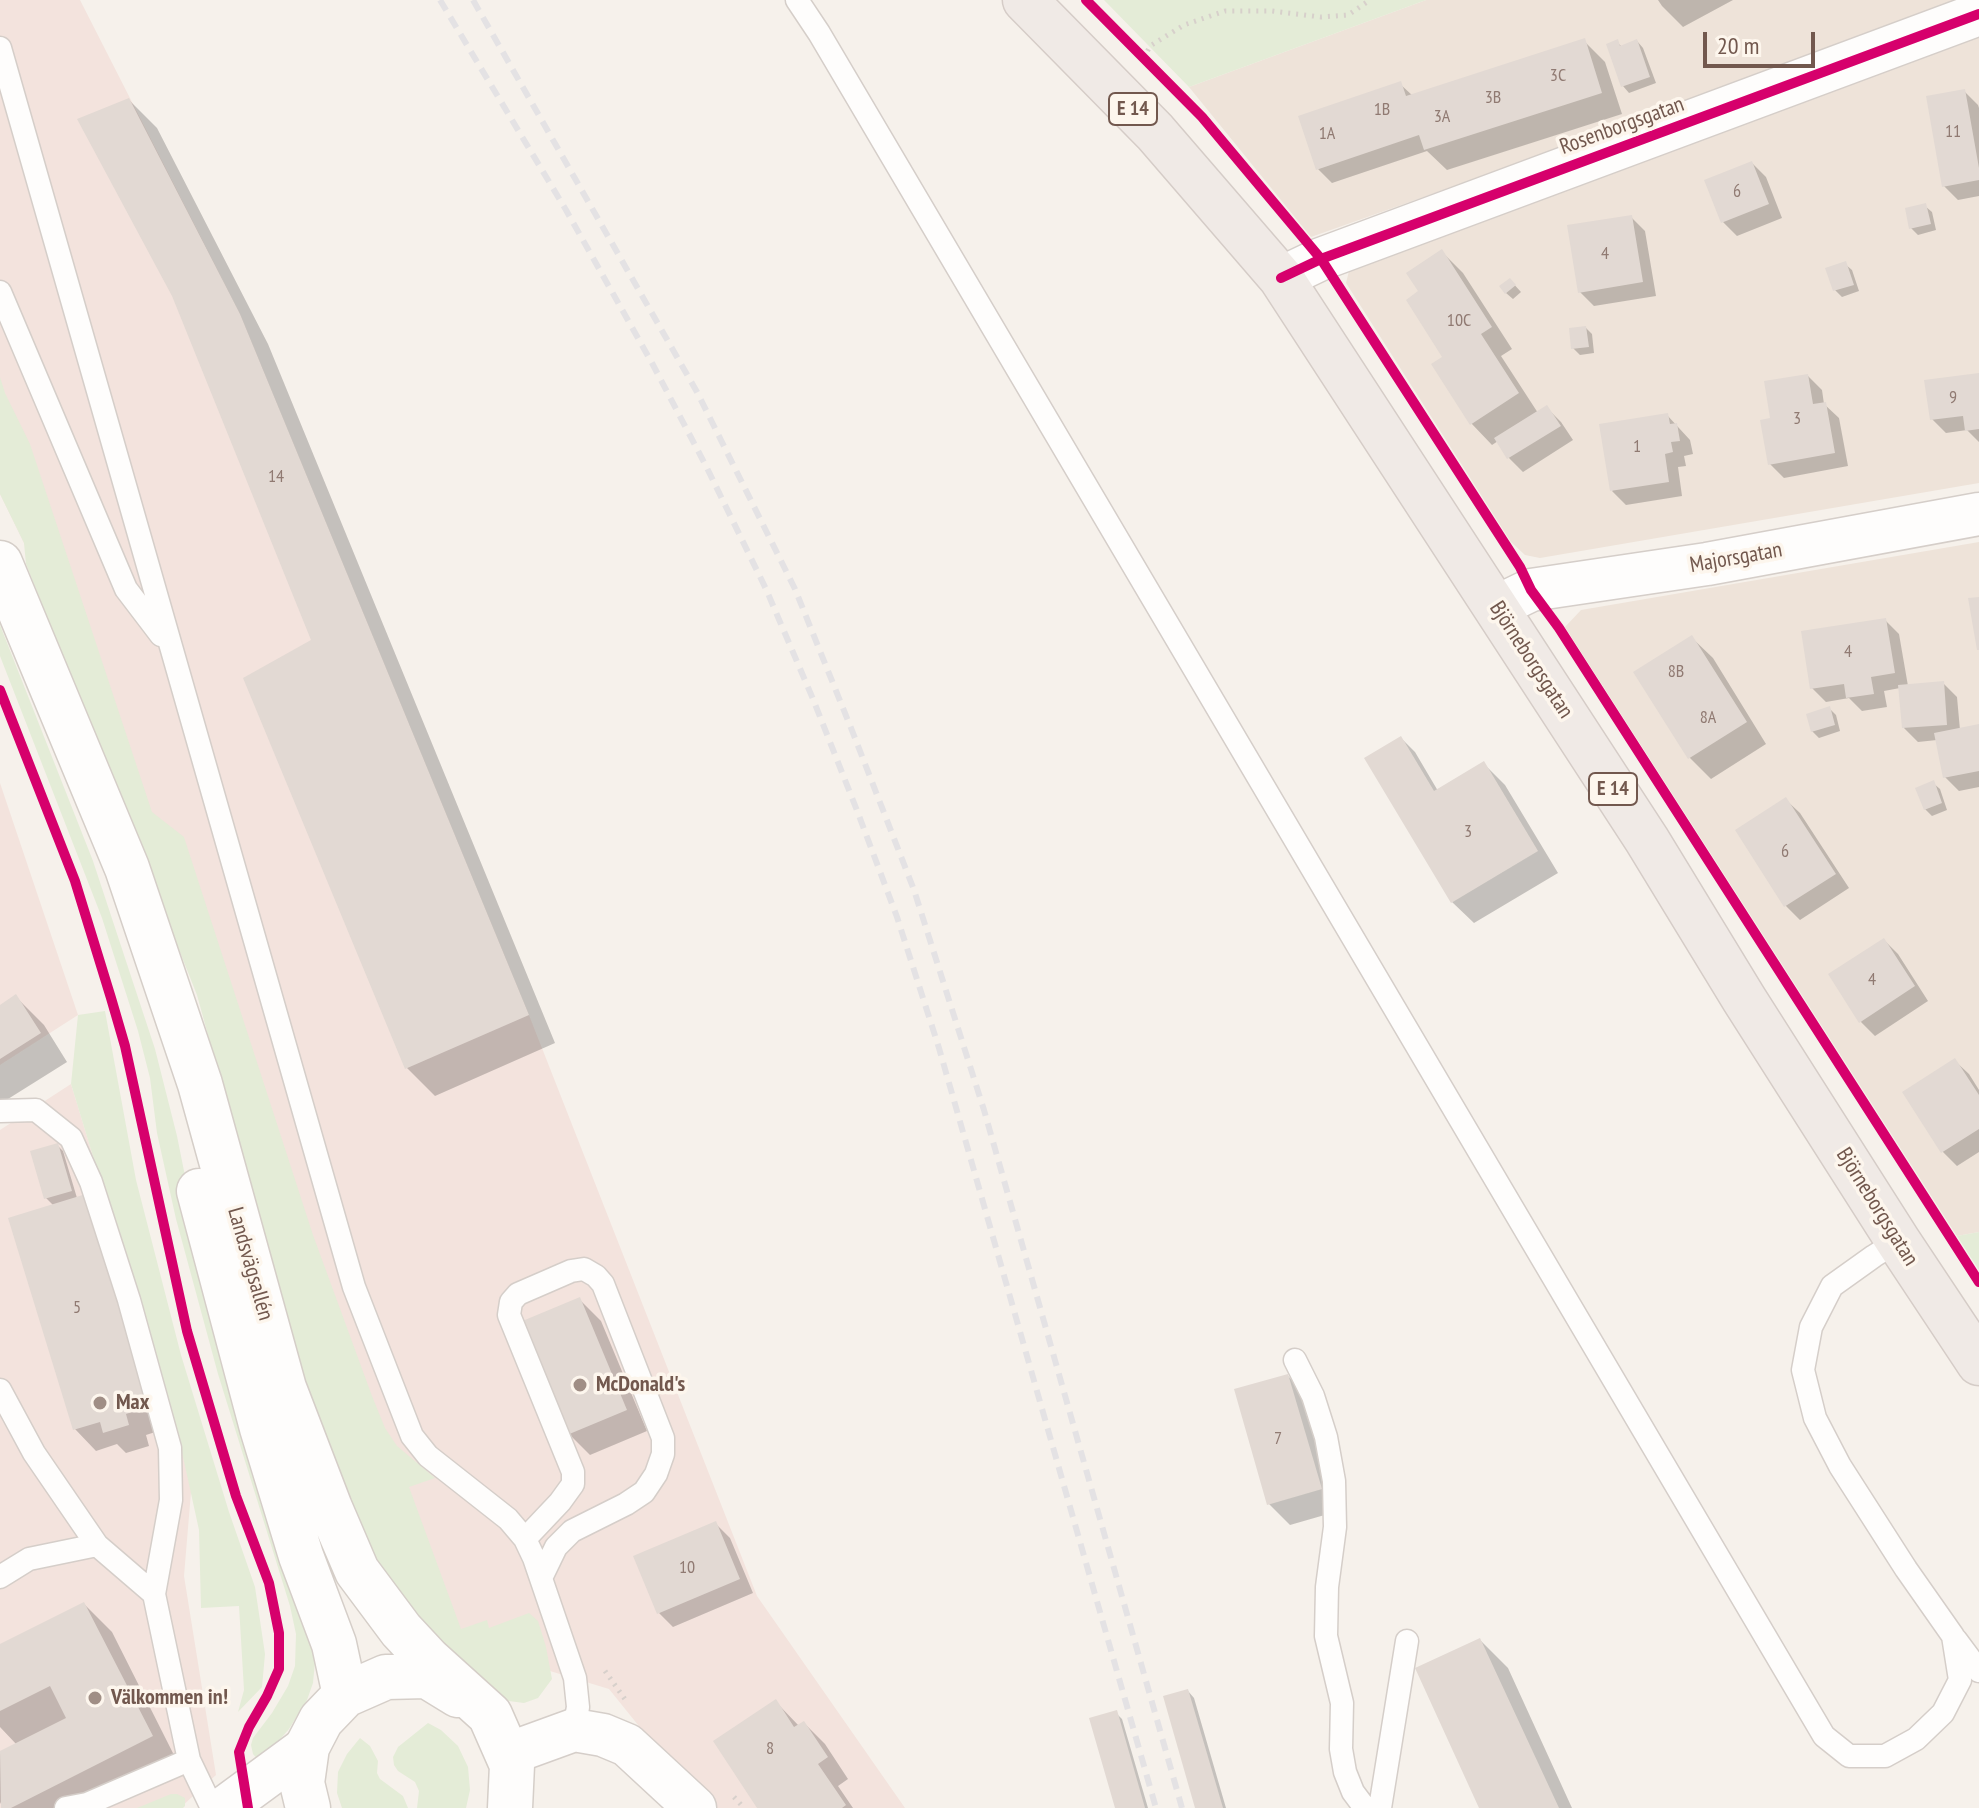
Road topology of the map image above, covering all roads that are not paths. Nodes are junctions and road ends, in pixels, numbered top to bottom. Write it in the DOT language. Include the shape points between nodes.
graph roads {
  1 [pos="797,0"];
  2 [pos="1025,0"];
  3 [pos="1979,14"];
  4 [pos="0,48"];
  5 [pos="1281,278"];
  6 [pos="0,292"];
  7 [pos="1979,514"];
  8 [pos="0,563"];
  9 [pos="1496,607"];
  10 [pos="169,645"];
  11 [pos="85,769"];
  12 [pos="0,1111"];
  13 [pos="1898,1241"];
  14 [pos="1295,1360"];
  15 [pos="1979,1363"];
  16 [pos="0,1390"];
  17 [pos="525,1539"];
  18 [pos="97,1545"];
  19 [pos="0,1577"];
  20 [pos="541,1578"];
  21 [pos="154,1594"];
  22 [pos="1953,1636"];
  23 [pos="1407,1641"];
  24 [pos="1979,1671"];
  25 [pos="345,1695"];
  26 [pos="490,1715"];
  27 [pos="574,1730"];
  28 [pos="307,1747"];
  29 [pos="508,1754"];
  30 [pos="189,1760"];
  31 [pos="66,1808"];
  32 [pos="212,1808"];
  33 [pos="224,1808"];
  34 [pos="308,1808"];
  35 [pos="510,1808"];
  36 [pos="695,1808"];
  37 [pos="1365,1808"];
  38 [pos="1380,1808"];
  1 -- 22 [label="lane" via="1824,1736 1849,1756 1885,1756 1916,1739 1943,1713 1960,1680"];
  2 -- 5 [label="highway, Björneborgsgatan / E 14" via="1155,132"];
  3 -- 5 [label="street, Rosenborgsgatan"];
  4 -- 10 [label="lane"];
  5 -- 9 [label="highway, Björneborgsgatan / E 14"];
  6 -- 10 [label="lane" via="126,589"];
  7 -- 9 [label="street, Majorsgatan" via="1531,590"];
  8 -- 11 [label="main road, Landsvägsallén"];
  9 -- 13 [label="highway, Björneborgsgatan / E 14"];
  10 -- 17 [label="lane" via="354,1287 412,1436 428,1456 508,1519"];
  11 -- 25 [label="main road, Landsvägsallén" via="176,1091 262,1428 334,1644"];
  11 -- 26 [label="main road, Landsvägsallén" via="132,882 200,1084 284,1388 357,1571 401,1630"];
  12 -- 21 [label="lane" via="36,1110 71,1138 129,1300 170,1448 171,1500"];
  13 -- 15 [label="highway, Björneborgsgatan / E 14"];
  13 -- 22 [label="lane" via="1832,1286 1811,1327 1803,1370 1815,1418 1840,1466"];
  14 -- 37 [label="lane" via="1313,1396 1334,1481 1326,1636 1342,1703 1345,1772"];
  16 -- 18 [label="lane" via="34,1453"];
  17 -- 20 [label="lane"];
  17 -- 20 [label="lane" via="567,1493 573,1472 509,1315 511,1302 518,1294 584,1269 603,1284 663,1438 663,1454 644,1492 572,1531 556,1547"];
  18 -- 19 [label="lane" via="29,1559"];
  18 -- 21 [label="lane"];
  20 -- 27 [label="lane" via="575,1678"];
  21 -- 30 [label="lane"];
  22 -- 24 [label="lane"];
  23 -- 38 [label="lane"];
  25 -- 26 [label="main road" via="386,1677 427,1676"];
  25 -- 28 [label="main road" via="321,1720"];
  26 -- 29 [label="main road, Landsvägsallén"];
  27 -- 29 [label="street"];
  27 -- 36 [label="street" via="627,1745"];
  28 -- 33 [label="street"];
  28 -- 34 [label="main road" via="302,1783"];
  29 -- 35 [label="main road, Landsvägsallén"];
  30 -- 31 [label="lane"];
  30 -- 32 [label="lane"];
}
